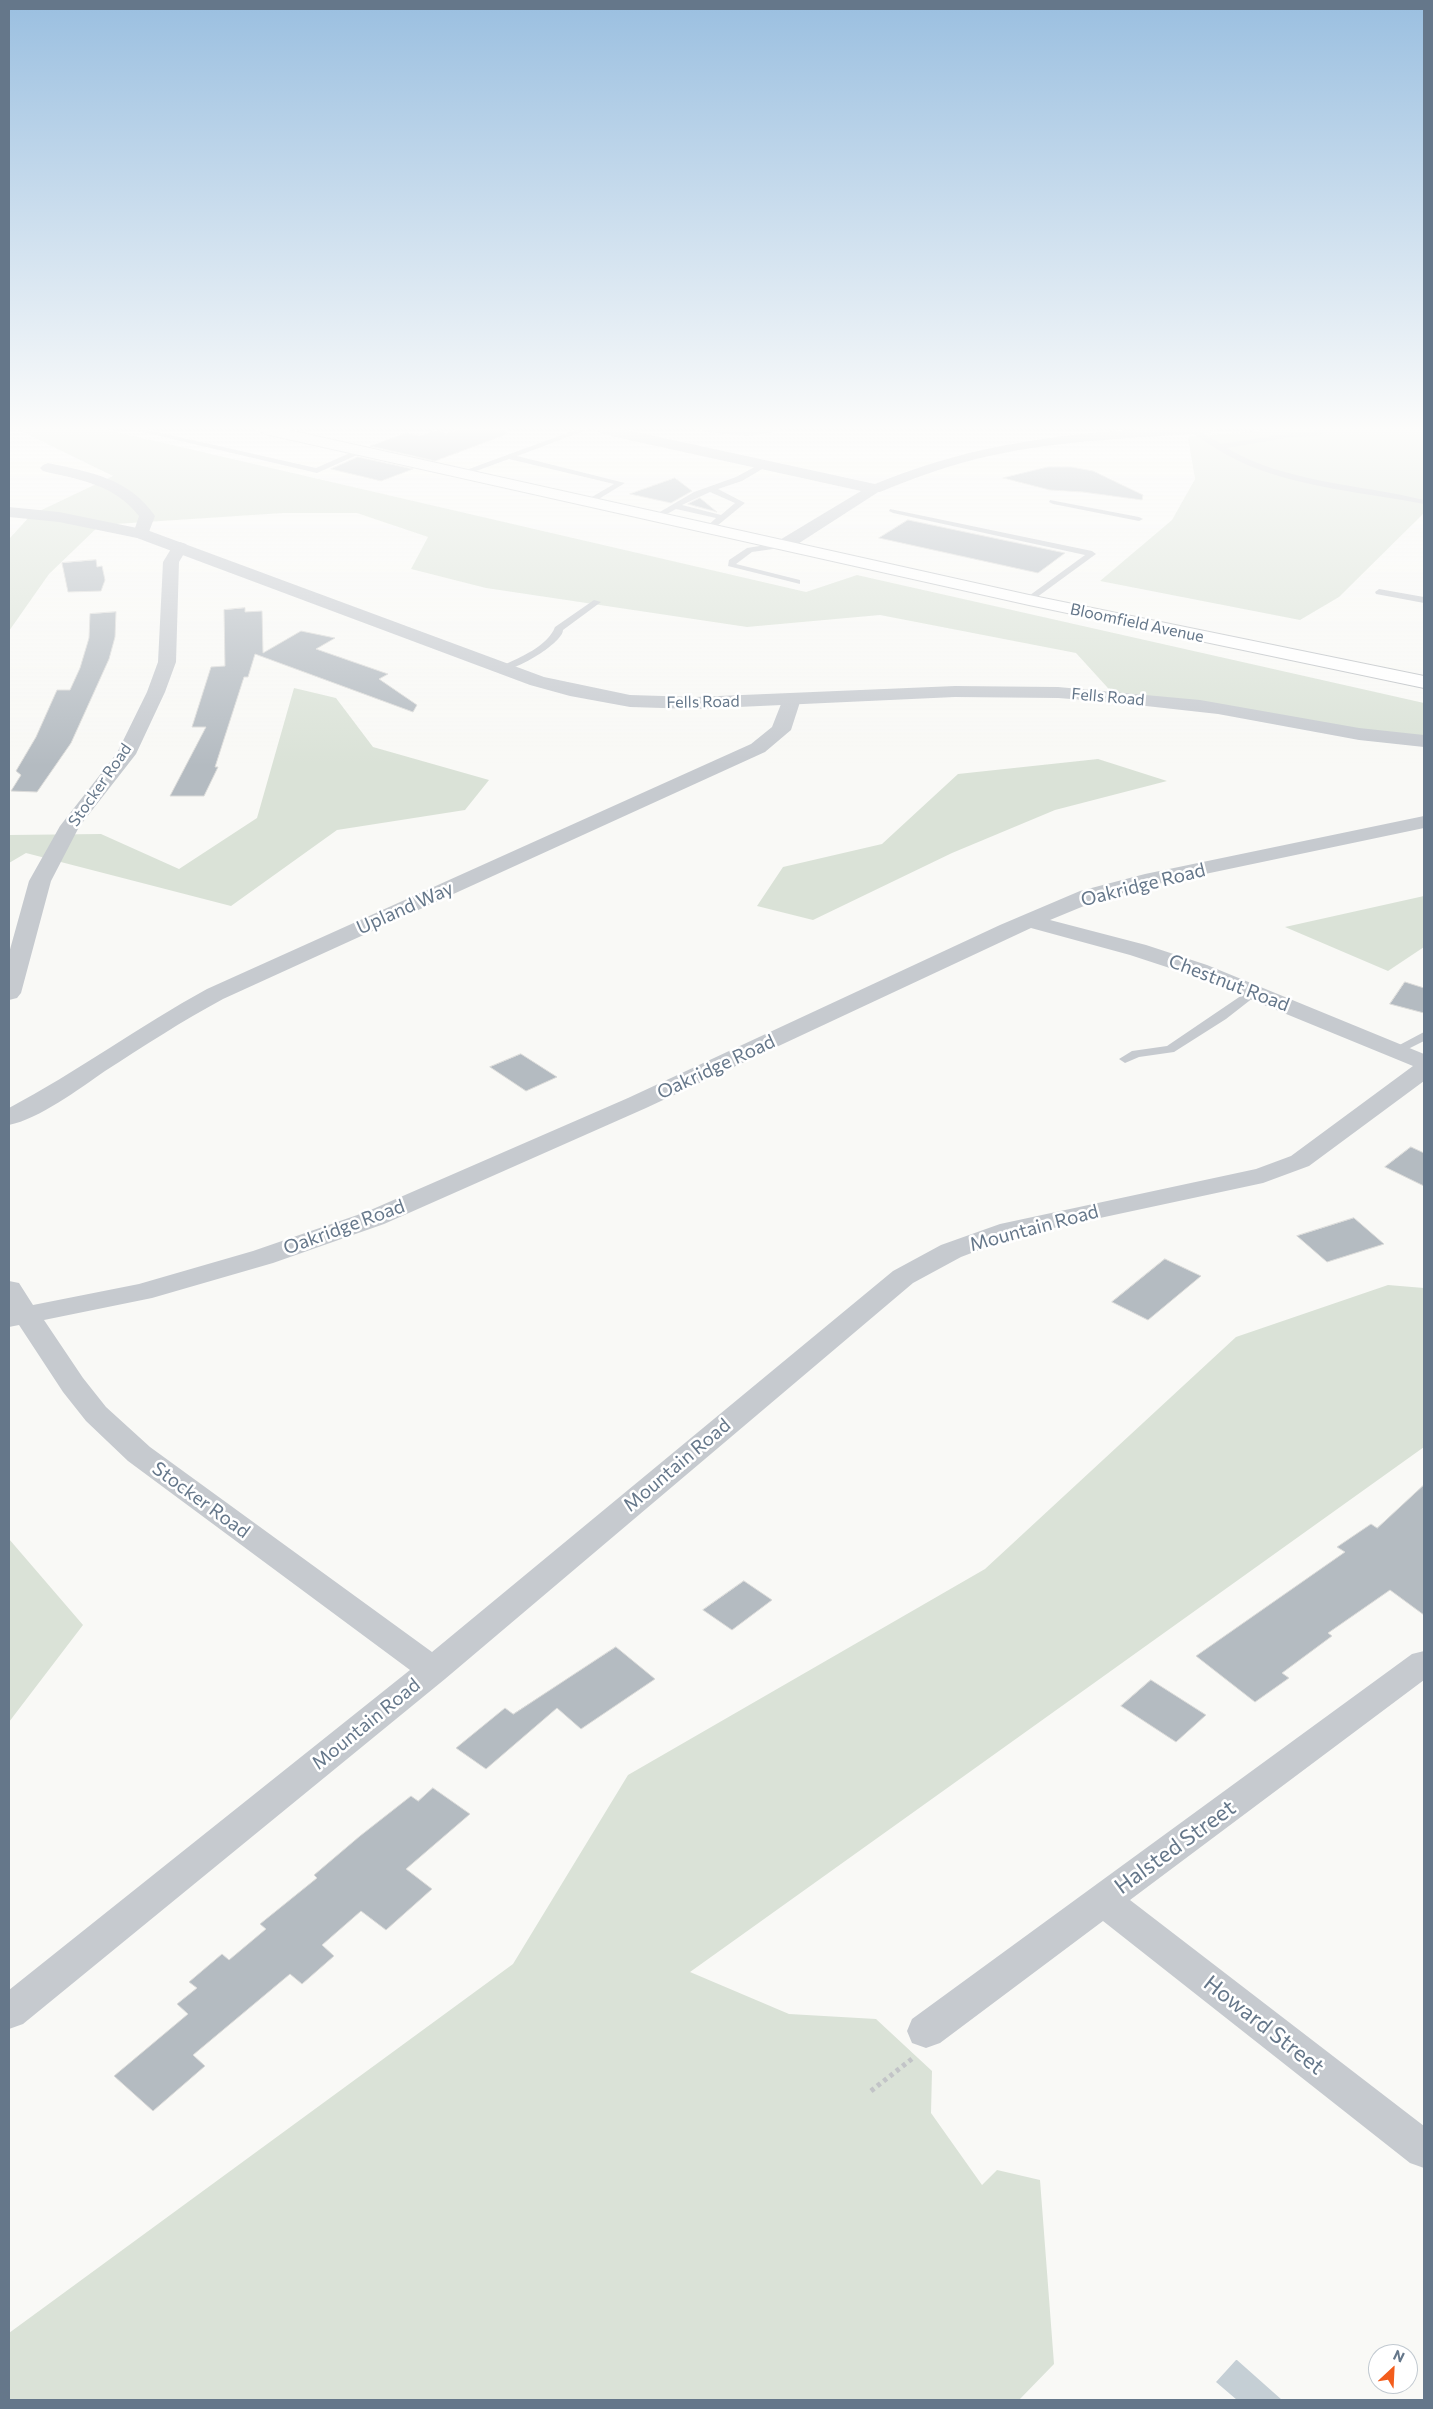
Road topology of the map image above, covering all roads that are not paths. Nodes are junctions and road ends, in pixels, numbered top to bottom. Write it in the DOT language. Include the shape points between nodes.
graph roads {
  1 [pos="163,541"];
  2 [pos="768,541"];
  3 [pos="790,541"];
  4 [pos="1032,541"];
  5 [pos="784,545"];
  6 [pos="180,547"];
  7 [pos="797,582"];
  8 [pos="1379,592"];
  9 [pos="1029,600"];
  10 [pos="1424,600"];
  11 [pos="597,602"];
  12 [pos="505,668"];
  13 [pos="1424,682"];
  14 [pos="792,700"];
  15 [pos="1424,741"];
  16 [pos="1424,822"];
  17 [pos="1029,921"];
  18 [pos="1254,991"];
  19 [pos="9,993"];
  20 [pos="1424,1036"];
  21 [pos="1396,1050"];
  22 [pos="1125,1059"];
  23 [pos="1424,1062"];
  24 [pos="1424,1070"];
  25 [pos="9,1118"];
  26 [pos="9,1289"];
  27 [pos="17,1316"];
  28 [pos="1424,1663"];
  29 [pos="433,1670"];
  30 [pos="1103,1900"];
  31 [pos="9,2012"];
  32 [pos="926,2031"];
  33 [pos="1424,2150"];
  1 -- 6 [label="street, Fells Road"];
  2 -- 5 [label="main road, Bloomfield Avenue"];
  3 -- 5 [label="street"];
  4 -- 9 [label="lane" via="1092,554"];
  5 -- 7 [label="lane" via="750,550 732,562 732,566"];
  5 -- 9 [label="main road, Bloomfield Avenue"];
  6 -- 12 [label="street, Fells Road"];
  6 -- 19 [label="street, Stocker Road" via="171,562 167,662 156,692 126,754 70,826 40,881"];
  8 -- 10 [label="lane"];
  9 -- 13 [label="main road, Bloomfield Avenue"];
  11 -- 12 [label="lane" via="558,629 558,634 531,656"];
  12 -- 14 [label="street, Fells Road" via="570,690 630,701"];
  14 -- 15 [label="street, Fells Road" via="991,692 1085,694 1230,710 1356,735"];
  14 -- 25 [label="street, Upland Way" via="781,730 758,748 215,994 167,1020 56,1093"];
  16 -- 17 [label="street, Oakridge Road" via="1145,880 1088,896"];
  17 -- 18 [label="street, Chestnut Road" via="1138,950"];
  17 -- 27 [label="street, Oakridge Road" via="645,1100 375,1218 142,1292"];
  18 -- 21 [label="street, Chestnut Road"];
  18 -- 22 [label="lane" via="1170,1049"];
  20 -- 21 [label="lane"];
  21 -- 23 [label="street, Chestnut Road"];
  24 -- 29 [label="street, Mountain Road" via="1312,1153 1286,1168 1009,1230 927,1263 882,1293"];
  26 -- 27 [label="street, Stocker Road"];
  27 -- 29 [label="street, Stocker Road" via="96,1414 139,1454"];
  28 -- 30 [label="street, Halsted Street"];
  29 -- 31 [label="street, Mountain Road"];
  30 -- 32 [label="street, Halsted Street"];
  30 -- 33 [label="street, Howard Street"];
}
